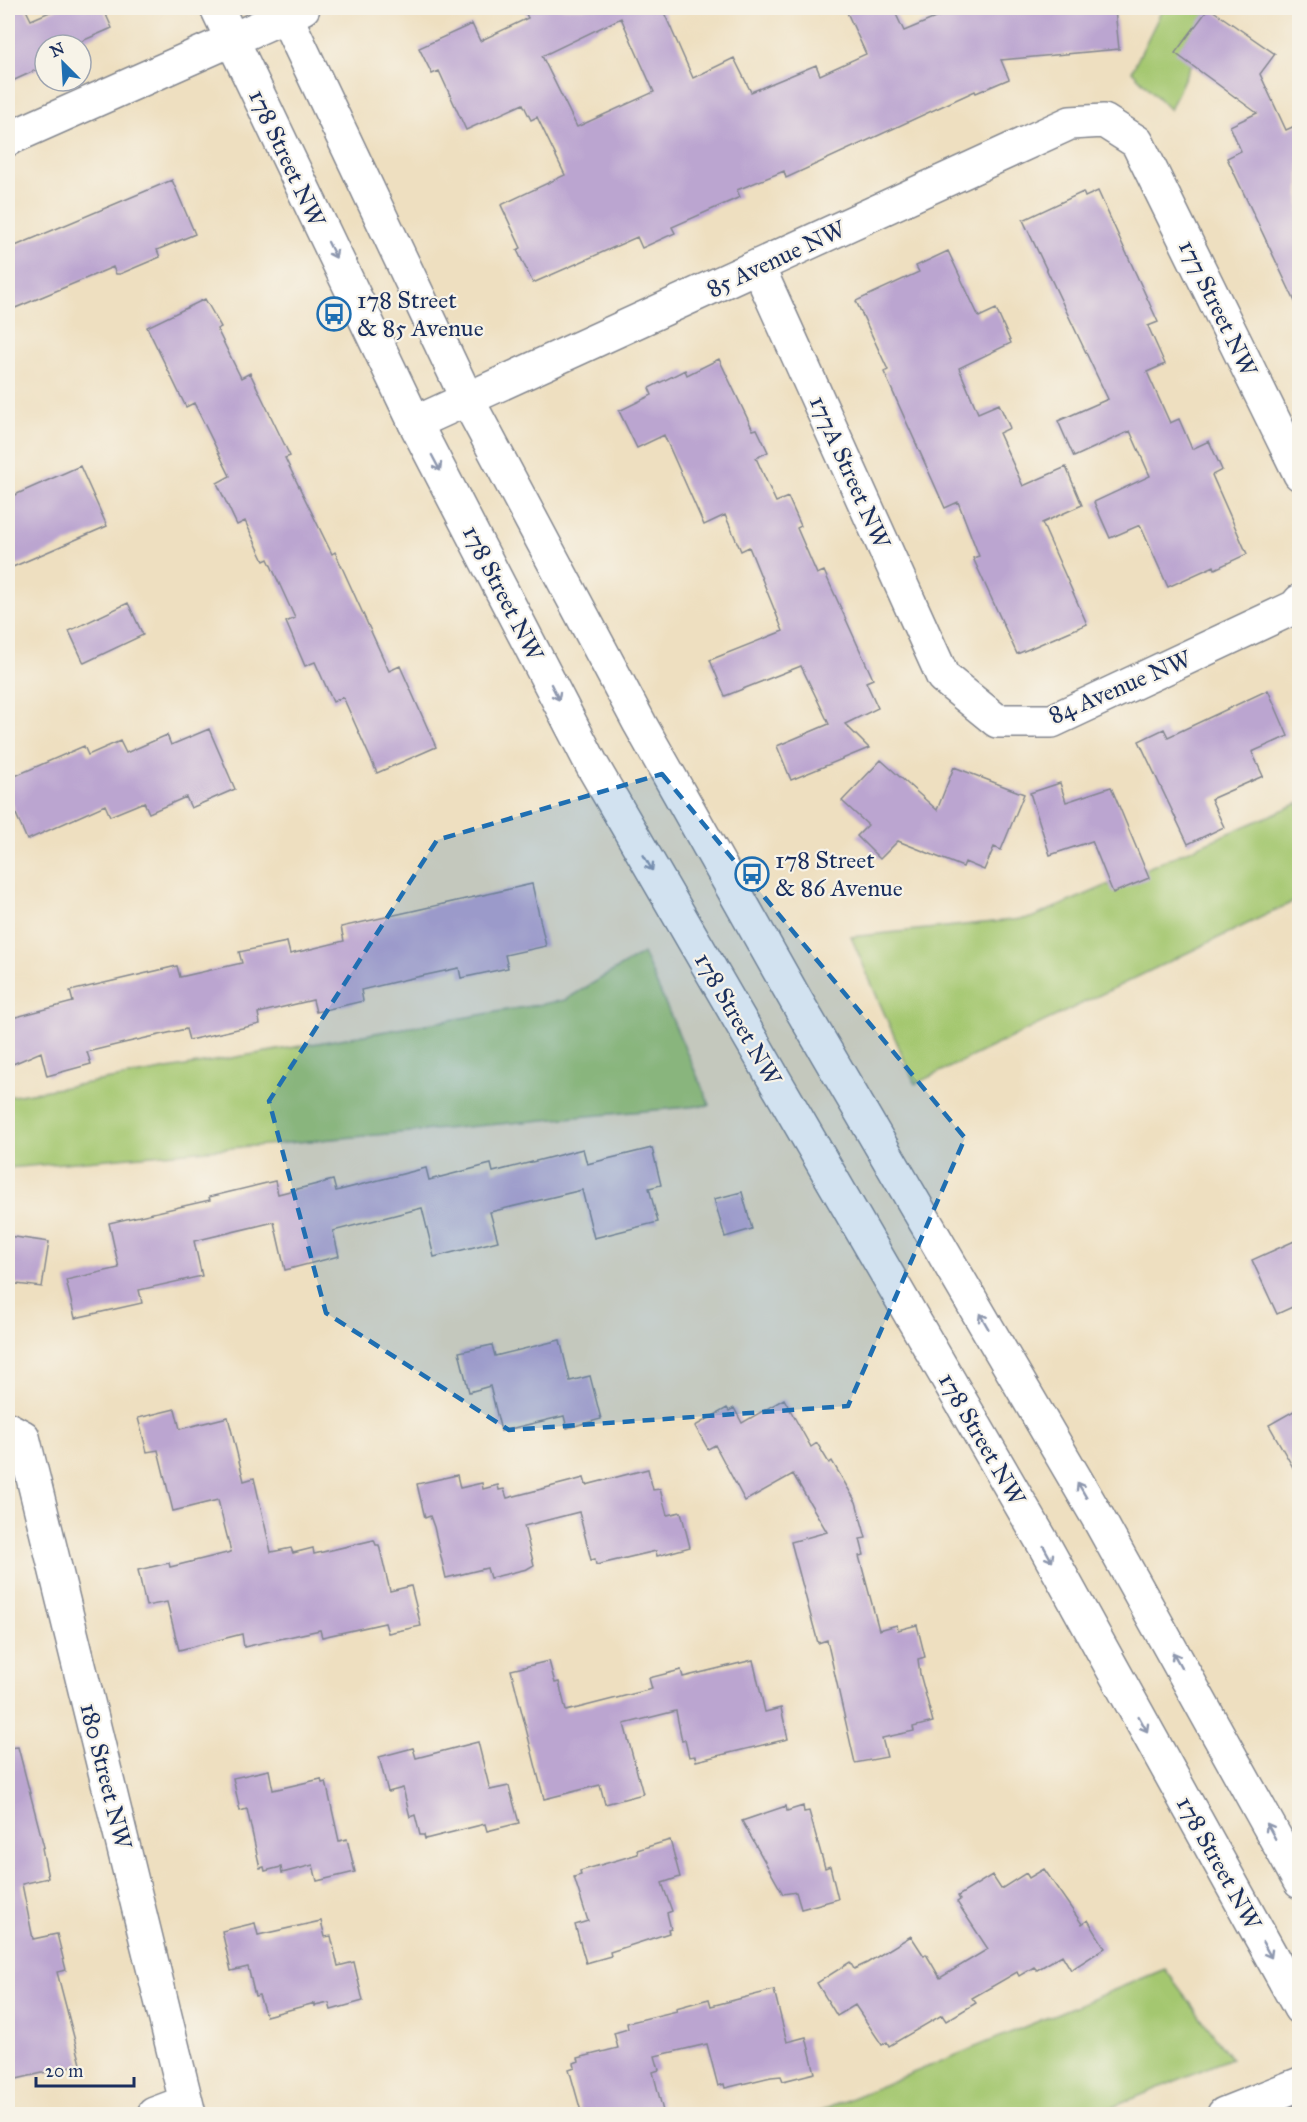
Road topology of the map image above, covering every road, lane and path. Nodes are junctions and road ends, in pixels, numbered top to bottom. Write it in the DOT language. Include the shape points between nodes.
graph roads {
  1 [pos="217,8"];
  2 [pos="290,10"];
  3 [pos="231,39"];
  4 [pos="8,139"];
  5 [pos="1137,142"];
  6 [pos="758,267"];
  7 [pos="467,399"];
  8 [pos="415,423"];
  9 [pos="1299,474"];
  10 [pos="1299,601"];
  11 [pos="943,677"];
  12 [pos="15,1433"];
  13 [pos="1299,1882"];
  14 [pos="1299,2008"];
  15 [pos="1299,2084"];
  16 [pos="187,2108"];
  17 [pos="154,2115"];
  18 [pos="1224,2115"];
  1 -- 3 [label="main road, 178 Street NW"];
  2 -- 3 [label="main road"];
  2 -- 7 [label="main road"];
  3 -- 4 [label="main road"];
  3 -- 8 [label="main road, 178 Street NW, one-way"];
  5 -- 6 [label="main road, 85 Avenue NW" via="1104,121 1070,123"];
  5 -- 9 [label="main road, 177 Street NW"];
  6 -- 7 [label="main road, 85 Avenue NW"];
  6 -- 11 [label="main road, 177A Street NW"];
  7 -- 8 [label="main road, 85 Avenue NW"];
  13 -- 7 [label="main road, one-way" via="1097,1516 640,724"];
  8 -- 14 [label="main road, 178 Street NW, one-way" via="592,765 1042,1543"];
  10 -- 11 [label="main road, 84 Avenue NW" via="1294,608 1052,722 997,721"];
  12 -- 16 [label="main road, 180 Street NW"];
  15 -- 18 [label="main road"];
  16 -- 17 [label="main road"];
}
